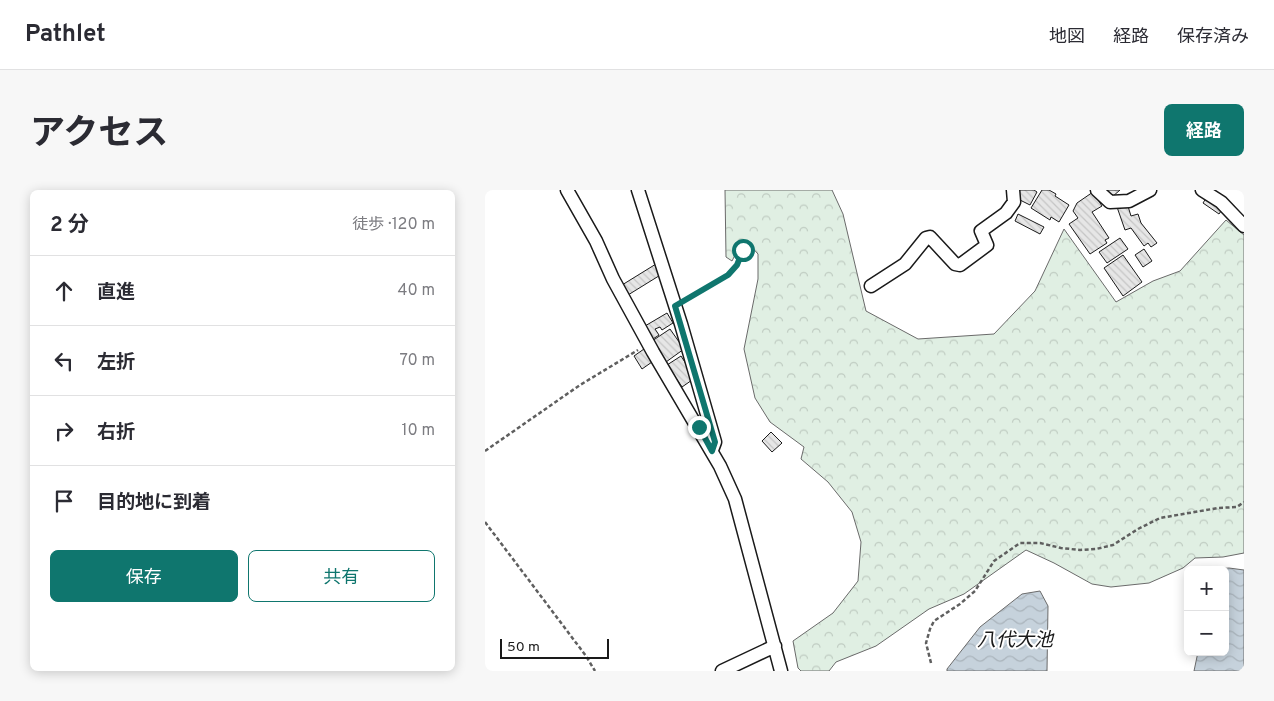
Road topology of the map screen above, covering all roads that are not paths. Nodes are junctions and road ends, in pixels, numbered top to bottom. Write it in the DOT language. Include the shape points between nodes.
graph roads {
  1 [pos="567,190"];
  2 [pos="638,190"];
  3 [pos="1013,190"];
  4 [pos="1097,190"];
  5 [pos="1150,190"];
  6 [pos="1202,190"];
  7 [pos="1244,226"];
  8 [pos="871,286"];
  9 [pos="712,451"];
  10 [pos="775,646"];
  11 [pos="722,671"];
  12 [pos="781,671"];
  1 -- 9 [label="street" via="649,344"];
  2 -- 9 [label="street" via="715,442"];
  3 -- 8 [label="street" via="1014,202 1007,213 981,231 987,245 960,265 955,264 930,237 905,264"];
  4 -- 5 [label="street" via="1110,202 1129,201"];
  6 -- 7 [label="street" via="1221,202"];
  9 -- 10 [label="street" via="735,499"];
  10 -- 11 [label="street"];
  10 -- 12 [label="street"];
}
